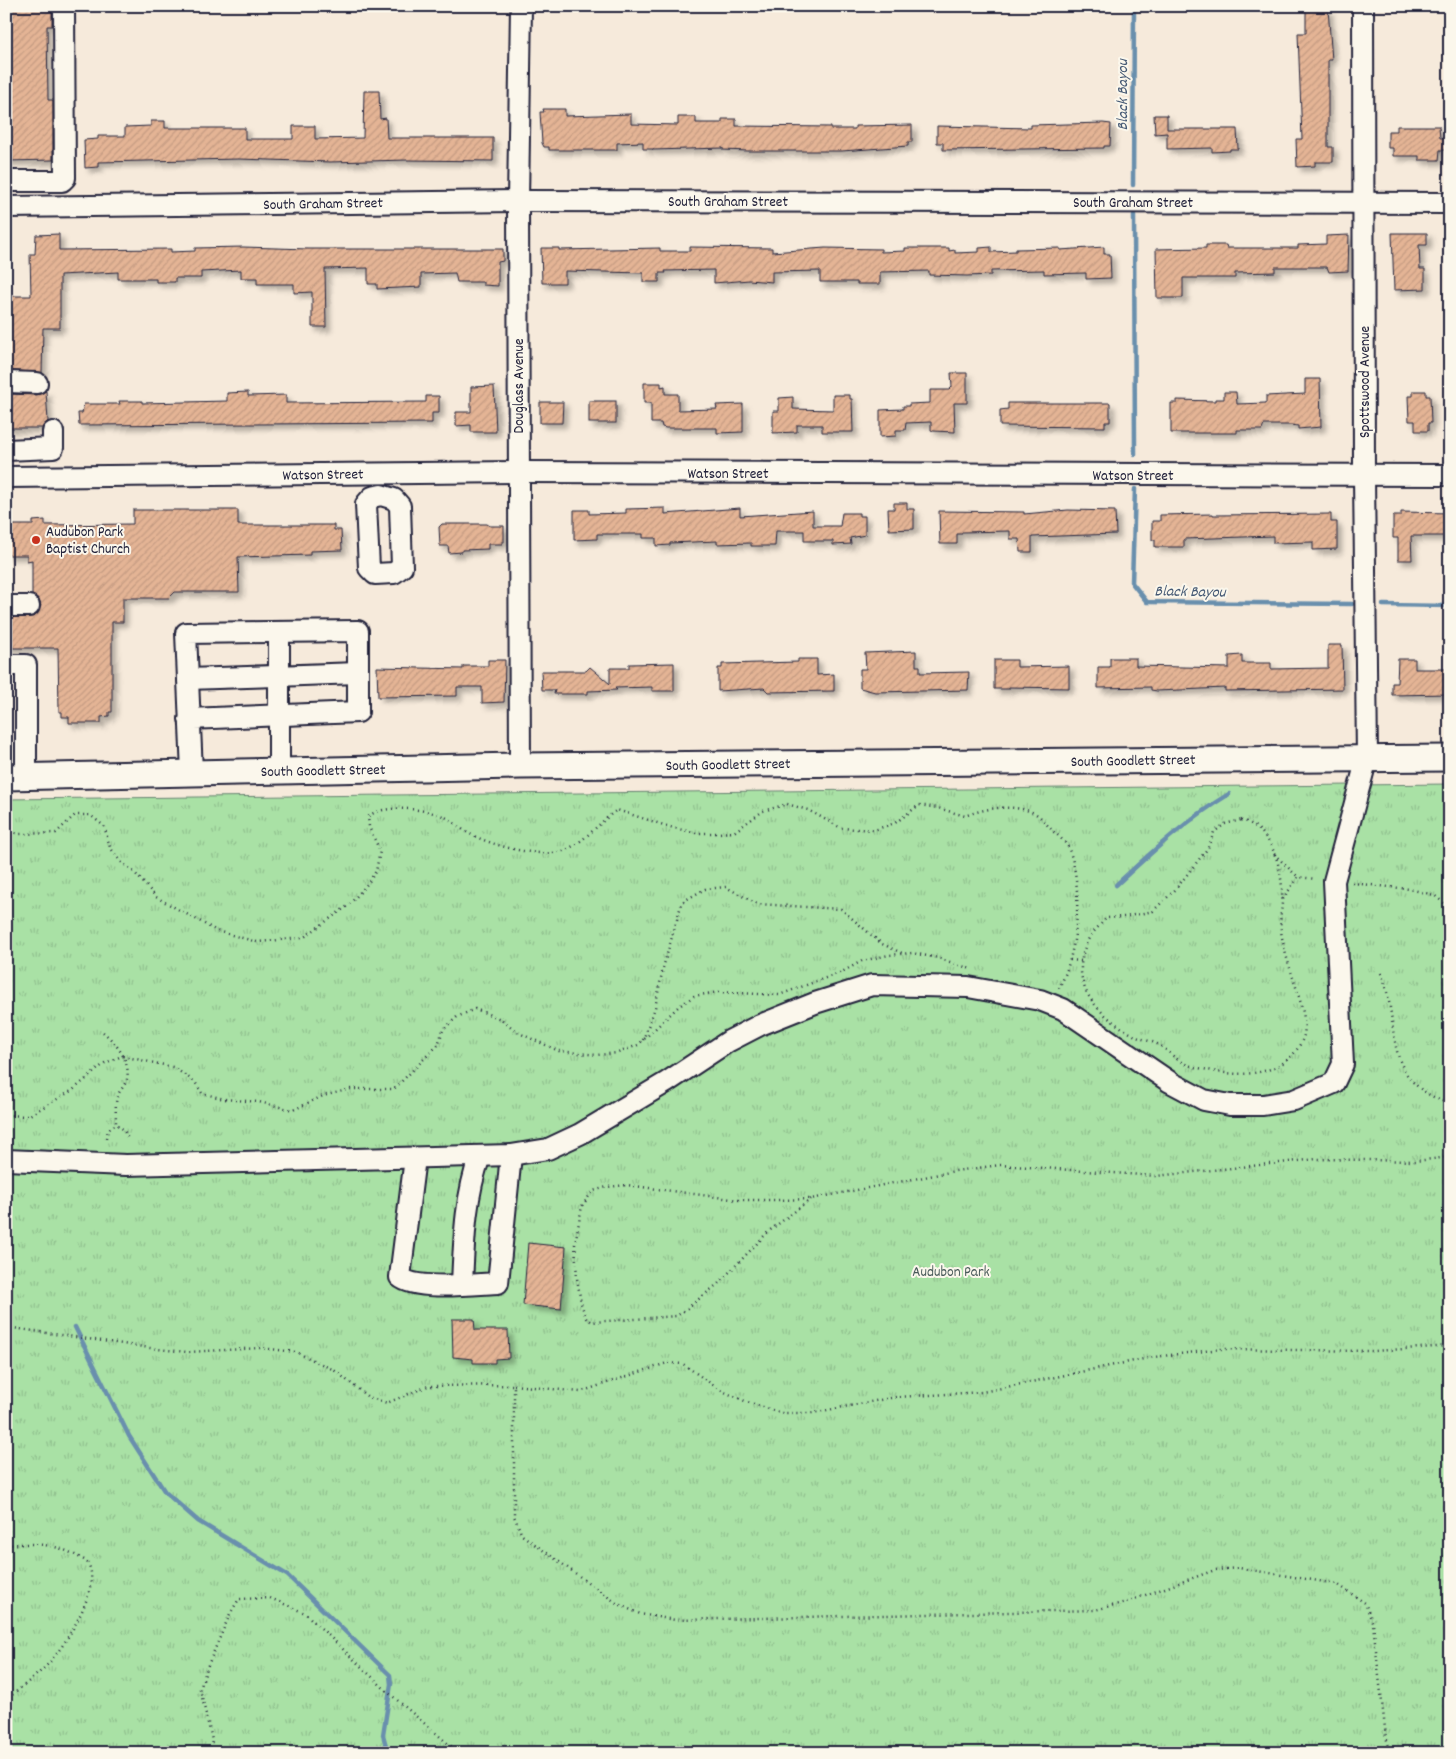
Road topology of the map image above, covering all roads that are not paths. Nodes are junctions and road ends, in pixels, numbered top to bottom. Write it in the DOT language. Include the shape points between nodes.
graph roads {
  1 [pos="64,6"];
  2 [pos="521,6"];
  3 [pos="1363,6"];
  4 [pos="6,181"];
  5 [pos="518,201"];
  6 [pos="1364,202"];
  7 [pos="1450,203"];
  8 [pos="6,207"];
  9 [pos="6,382"];
  10 [pos="37,383"];
  11 [pos="53,432"];
  12 [pos="6,450"];
  13 [pos="519,472"];
  14 [pos="381,474"];
  15 [pos="1364,476"];
  16 [pos="1450,476"];
  17 [pos="6,477"];
  18 [pos="380,495"];
  19 [pos="6,606"];
  20 [pos="30,606"];
  21 [pos="279,632"];
  22 [pos="6,665"];
  23 [pos="358,673"];
  24 [pos="279,675"];
  25 [pos="188,679"];
  26 [pos="279,716"];
  27 [pos="189,719"];
  28 [pos="1367,758"];
  29 [pos="1450,758"];
  30 [pos="520,766"];
  31 [pos="279,770"];
  32 [pos="192,772"];
  33 [pos="16,777"];
  34 [pos="511,1155"];
  35 [pos="480,1156"];
  36 [pos="415,1158"];
  37 [pos="6,1160"];
  38 [pos="462,1284"];
  1 -- 4 [label="street" via="65,178 62,181"];
  2 -- 5 [label="street, Douglass Avenue"];
  3 -- 6 [label="street, Spottswood Avenue"];
  5 -- 6 [label="street, South Graham Street"];
  5 -- 8 [label="street, South Graham Street"];
  5 -- 13 [label="street, Douglass Avenue"];
  6 -- 7 [label="street, South Graham Street"];
  6 -- 15 [label="street, Spottswood Avenue"];
  9 -- 10 [label="street"];
  11 -- 12 [label="street" via="53,448"];
  13 -- 14 [label="street, Watson Street"];
  13 -- 15 [label="street, Watson Street"];
  13 -- 30 [label="street, Douglass Avenue"];
  14 -- 17 [label="street, Watson Street"];
  14 -- 18 [label="street"];
  15 -- 16 [label="street, Watson Street"];
  15 -- 28 [label="street, Spottswood Avenue"];
  19 -- 20 [label="street"];
  21 -- 23 [label="street" via="358,632"];
  21 -- 24 [label="street"];
  21 -- 25 [label="street" via="186,633"];
  22 -- 33 [label="street" via="26,665"];
  23 -- 24 [label="street"];
  23 -- 26 [label="street" via="358,712"];
  24 -- 25 [label="street"];
  24 -- 26 [label="street"];
  25 -- 27 [label="street"];
  26 -- 27 [label="street"];
  26 -- 31 [label="street"];
  27 -- 32 [label="street"];
  28 -- 29 [label="main road, South Goodlett Street"];
  28 -- 30 [label="main road, South Goodlett Street"];
  28 -- 34 [label="street, Spottswood Avenue" via="1334,881 1343,1064 1334,1083 1294,1100 1263,1106 1204,1100 1170,1082 1064,1009 1040,1000 968,987 872,986 815,1003 760,1025 580,1134 548,1149"];
  30 -- 31 [label="main road, South Goodlett Street"];
  31 -- 32 [label="main road, South Goodlett Street"];
  32 -- 33 [label="main road, South Goodlett Street"];
  34 -- 35 [label="street, Spottswood Avenue"];
  34 -- 38 [label="street" via="498,1283"];
  35 -- 36 [label="street, Spottswood Avenue"];
  35 -- 38 [label="street" via="468,1203"];
  36 -- 37 [label="street, Spottswood Avenue" via="126,1165"];
  36 -- 38 [label="street" via="400,1277 419,1284"];
}
